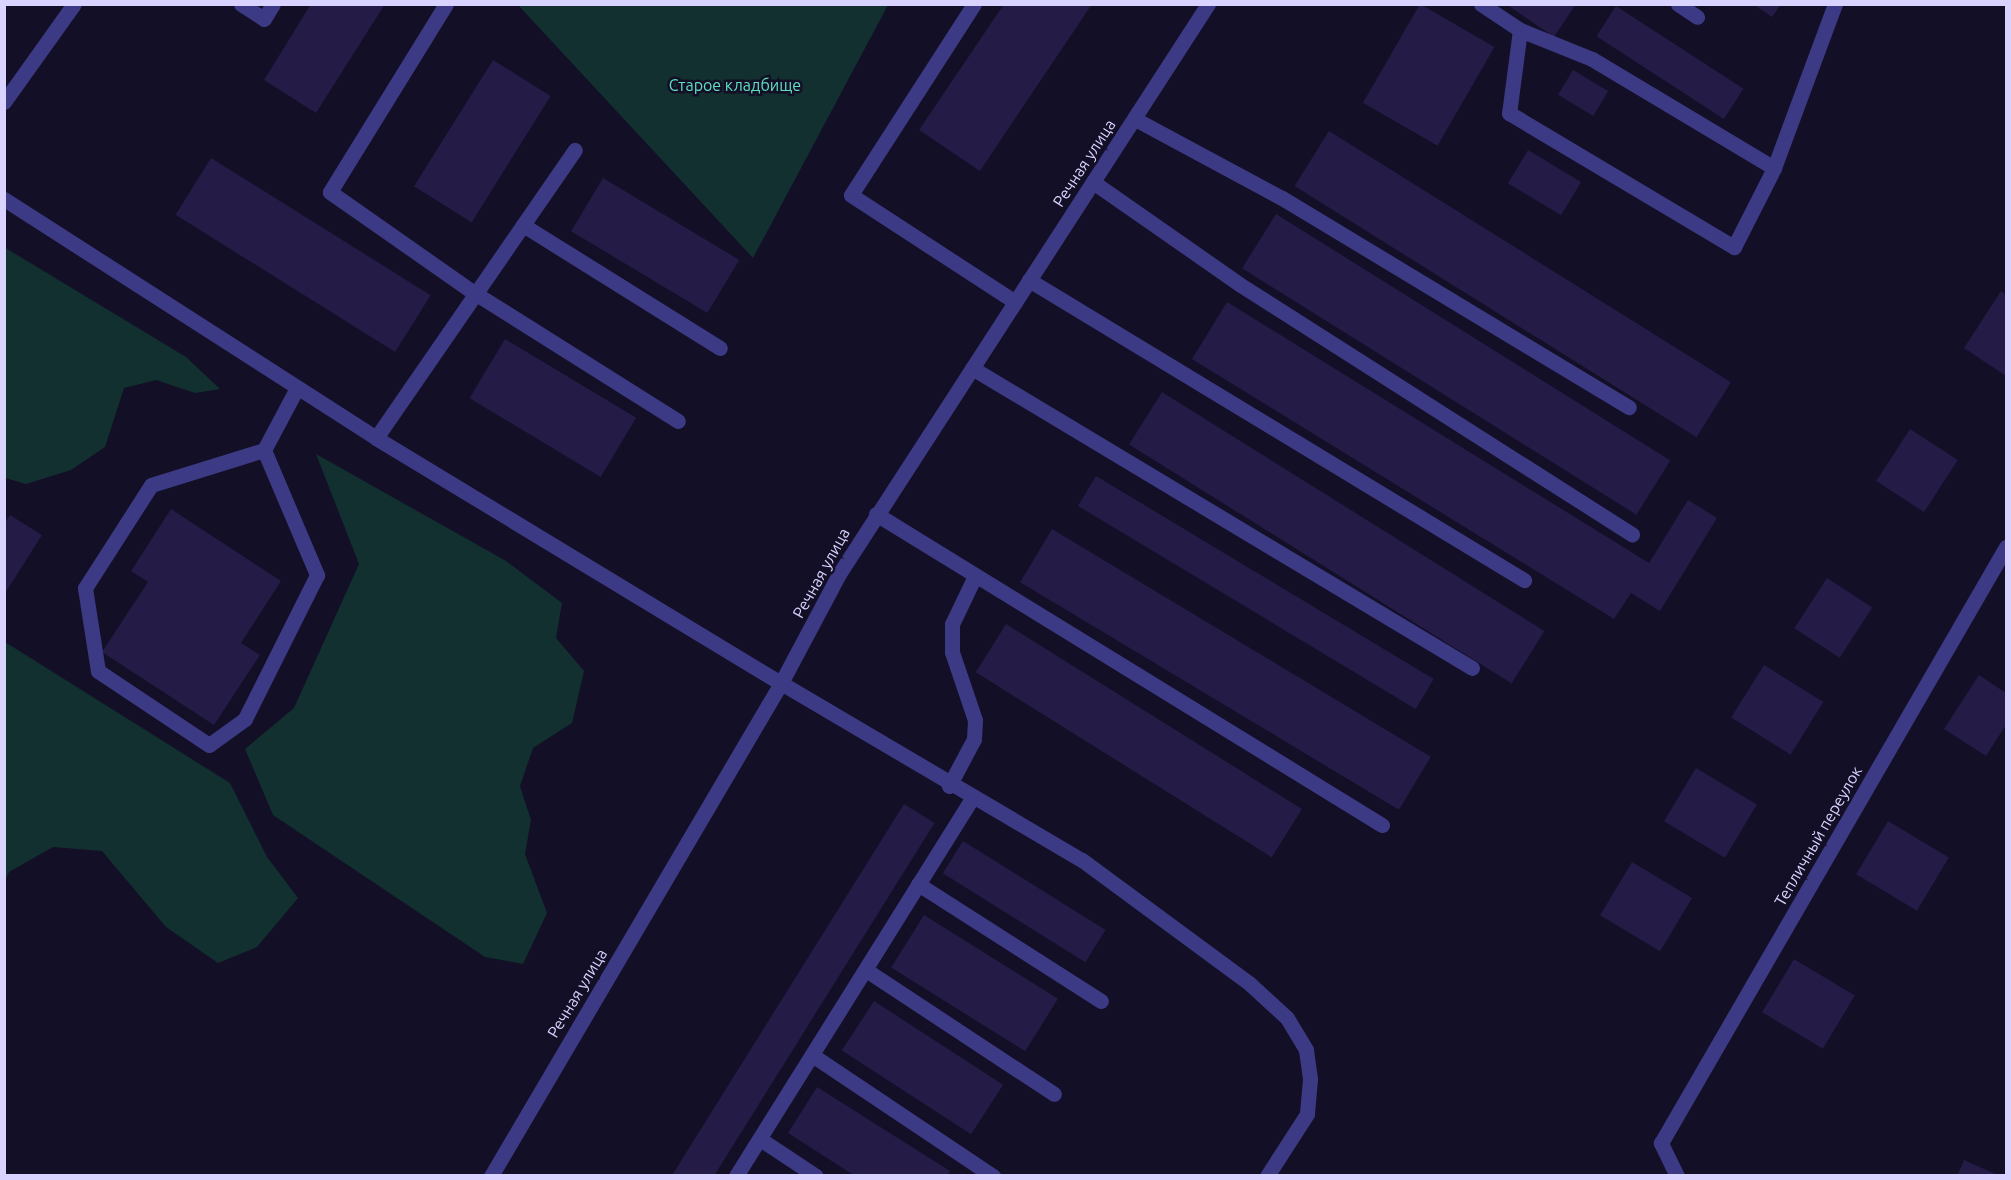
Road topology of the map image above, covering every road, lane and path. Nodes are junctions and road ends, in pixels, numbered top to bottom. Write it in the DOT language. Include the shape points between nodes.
graph roads {
  1 [pos="74,4"];
  2 [pos="241,4"];
  3 [pos="273,4"];
  4 [pos="446,4"];
  5 [pos="974,4"];
  6 [pos="1481,4"];
  7 [pos="1678,4"];
  8 [pos="1835,4"];
  9 [pos="1208,5"];
  10 [pos="1697,17"];
  11 [pos="1520,30"];
  12 [pos="4,102"];
  13 [pos="1135,119"];
  14 [pos="575,150"];
  15 [pos="1774,168"];
  16 [pos="1093,182"];
  17 [pos="4,199"];
  18 [pos="523,225"];
  19 [pos="1029,280"];
  20 [pos="473,292"];
  21 [pos="1015,302"];
  22 [pos="720,348"];
  23 [pos="972,368"];
  24 [pos="297,387"];
  25 [pos="1629,407"];
  26 [pos="678,421"];
  27 [pos="376,438"];
  28 [pos="264,450"];
  29 [pos="876,514"];
  30 [pos="1632,534"];
  31 [pos="2007,547"];
  32 [pos="975,576"];
  33 [pos="1524,580"];
  34 [pos="1472,668"];
  35 [pos="782,683"];
  36 [pos="949,786"];
  37 [pos="972,799"];
  38 [pos="1382,825"];
  39 [pos="918,884"];
  40 [pos="866,970"];
  41 [pos="1101,1001"];
  42 [pos="812,1055"];
  43 [pos="1054,1094"];
  44 [pos="760,1139"];
  45 [pos="491,1176"];
  46 [pos="736,1176"];
  47 [pos="816,1176"];
  48 [pos="993,1176"];
  49 [pos="1267,1176"];
  50 [pos="1677,1176"];
  1 -- 12 [label="street"];
  2 -- 3 [label="street" via="264,19"];
  4 -- 20 [label="street" via="330,192"];
  5 -- 21 [label="street" via="851,195"];
  6 -- 11 [label="street"];
  7 -- 10 [label="street"];
  8 -- 15 [label="street"];
  9 -- 13 [label="street, Речная улица"];
  11 -- 15 [label="street" via="1592,59"];
  11 -- 15 [label="street" via="1509,113 1734,247"];
  13 -- 16 [label="street, Речная улица"];
  13 -- 25 [label="street" via="1282,198"];
  14 -- 18 [label="street"];
  16 -- 19 [label="street, Речная улица"];
  16 -- 30 [label="street" via="1239,284"];
  17 -- 24 [label="street"];
  18 -- 20 [label="street"];
  18 -- 22 [label="street"];
  19 -- 21 [label="street, Речная улица"];
  19 -- 33 [label="street"];
  20 -- 26 [label="street"];
  20 -- 27 [label="street"];
  21 -- 23 [label="street, Речная улица"];
  23 -- 29 [label="street, Речная улица"];
  23 -- 34 [label="street"];
  24 -- 27 [label="street"];
  24 -- 28 [label="street"];
  27 -- 35 [label="street"];
  28 -- 28 [label="street" via="151,485 85,588 98,671 209,745 245,719 317,575"];
  29 -- 32 [label="street"];
  29 -- 35 [label="street, Речная улица"];
  31 -- 50 [label="street, Тепличный переулок" via="1661,1143"];
  32 -- 36 [label="street" via="952,624 952,652 975,720 974,740"];
  32 -- 38 [label="street"];
  35 -- 36 [label="street"];
  35 -- 45 [label="street, Речная улица"];
  36 -- 37 [label="street"];
  37 -- 39 [label="street"];
  37 -- 49 [label="street" via="1090,867 1250,984 1287,1018 1306,1050 1311,1079 1307,1114"];
  39 -- 40 [label="street"];
  39 -- 41 [label="street"];
  40 -- 42 [label="street"];
  40 -- 43 [label="street"];
  42 -- 44 [label="street"];
  42 -- 48 [label="street"];
  44 -- 46 [label="street"];
  44 -- 47 [label="street"];
}
